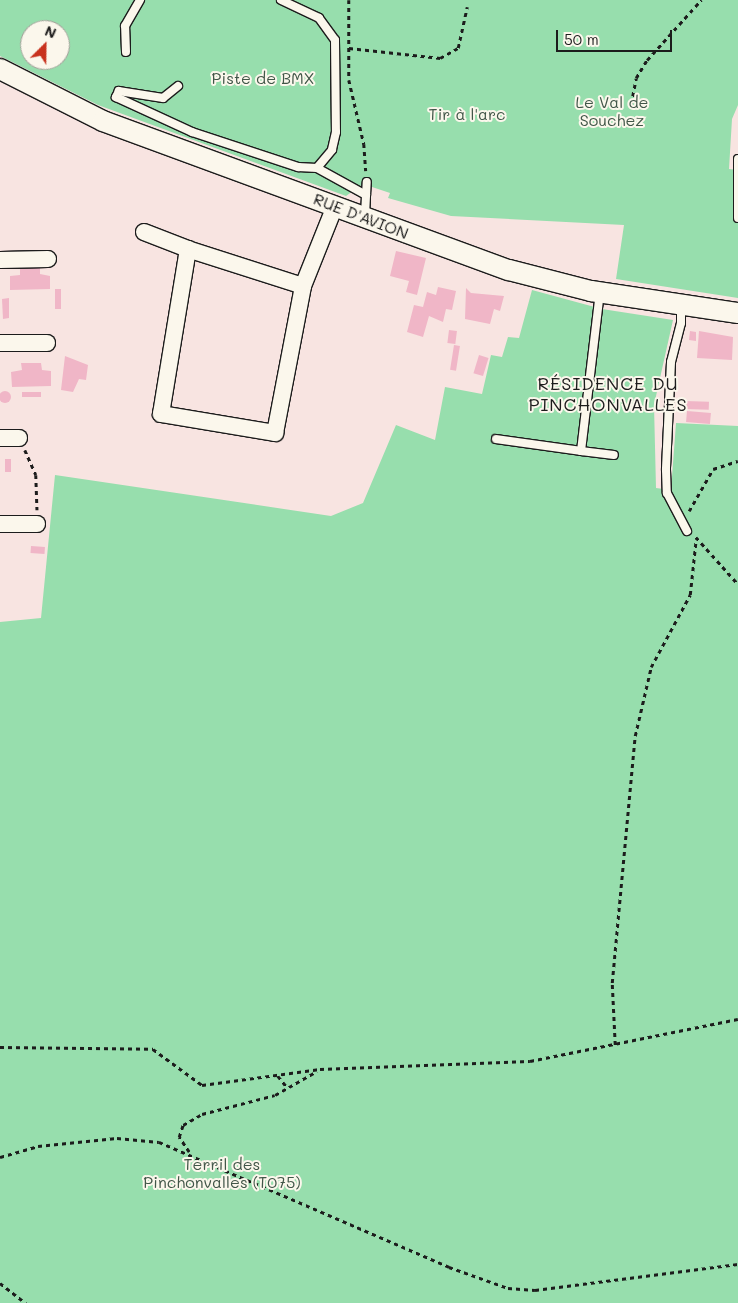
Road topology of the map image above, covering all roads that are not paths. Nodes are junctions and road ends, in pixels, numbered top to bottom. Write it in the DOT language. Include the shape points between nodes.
graph roads {
  1 [pos="140,0"];
  2 [pos="281,0"];
  3 [pos="126,52"];
  4 [pos="0,70"];
  5 [pos="178,86"];
  6 [pos="738,159"];
  7 [pos="317,168"];
  8 [pos="367,182"];
  9 [pos="366,196"];
  10 [pos="335,206"];
  11 [pos="365,217"];
  12 [pos="738,218"];
  13 [pos="144,232"];
  14 [pos="188,249"];
  15 [pos="48,259"];
  16 [pos="0,260"];
  17 [pos="303,286"];
  18 [pos="600,292"];
  19 [pos="680,304"];
  20 [pos="738,314"];
  21 [pos="0,343"];
  22 [pos="47,343"];
  23 [pos="0,438"];
  24 [pos="19,438"];
  25 [pos="496,439"];
  26 [pos="581,451"];
  27 [pos="614,454"];
  28 [pos="0,524"];
  29 [pos="37,524"];
  30 [pos="687,531"];
  1 -- 3 [label="lane" via="125,26"];
  2 -- 7 [label="lane" via="319,18 334,40 336,132 332,150"];
  4 -- 10 [label="street, RUE D'AVION" via="103,121"];
  5 -- 7 [label="lane" via="163,98 118,92 116,97 192,132 298,167"];
  6 -- 12 [label="lane"];
  7 -- 9 [label="lane"];
  8 -- 9 [label="lane"];
  9 -- 11 [label="lane"];
  10 -- 11 [label="street, RUE D'AVION"];
  10 -- 17 [label="street"];
  11 -- 18 [label="street, RUE D'AVION" via="509,270"];
  13 -- 14 [label="street"];
  14 -- 17 [label="street"];
  14 -- 17 [label="street" via="161,414 275,433"];
  15 -- 16 [label="street"];
  18 -- 19 [label="street, RUE D'AVION"];
  18 -- 26 [label="lane"];
  19 -- 20 [label="street, RUE D'AVION"];
  19 -- 30 [label="lane" via="681,323 671,362 666,470 670,500"];
  21 -- 22 [label="street"];
  23 -- 24 [label="street"];
  25 -- 26 [label="lane"];
  26 -- 27 [label="lane"];
  28 -- 29 [label="street"];
}
